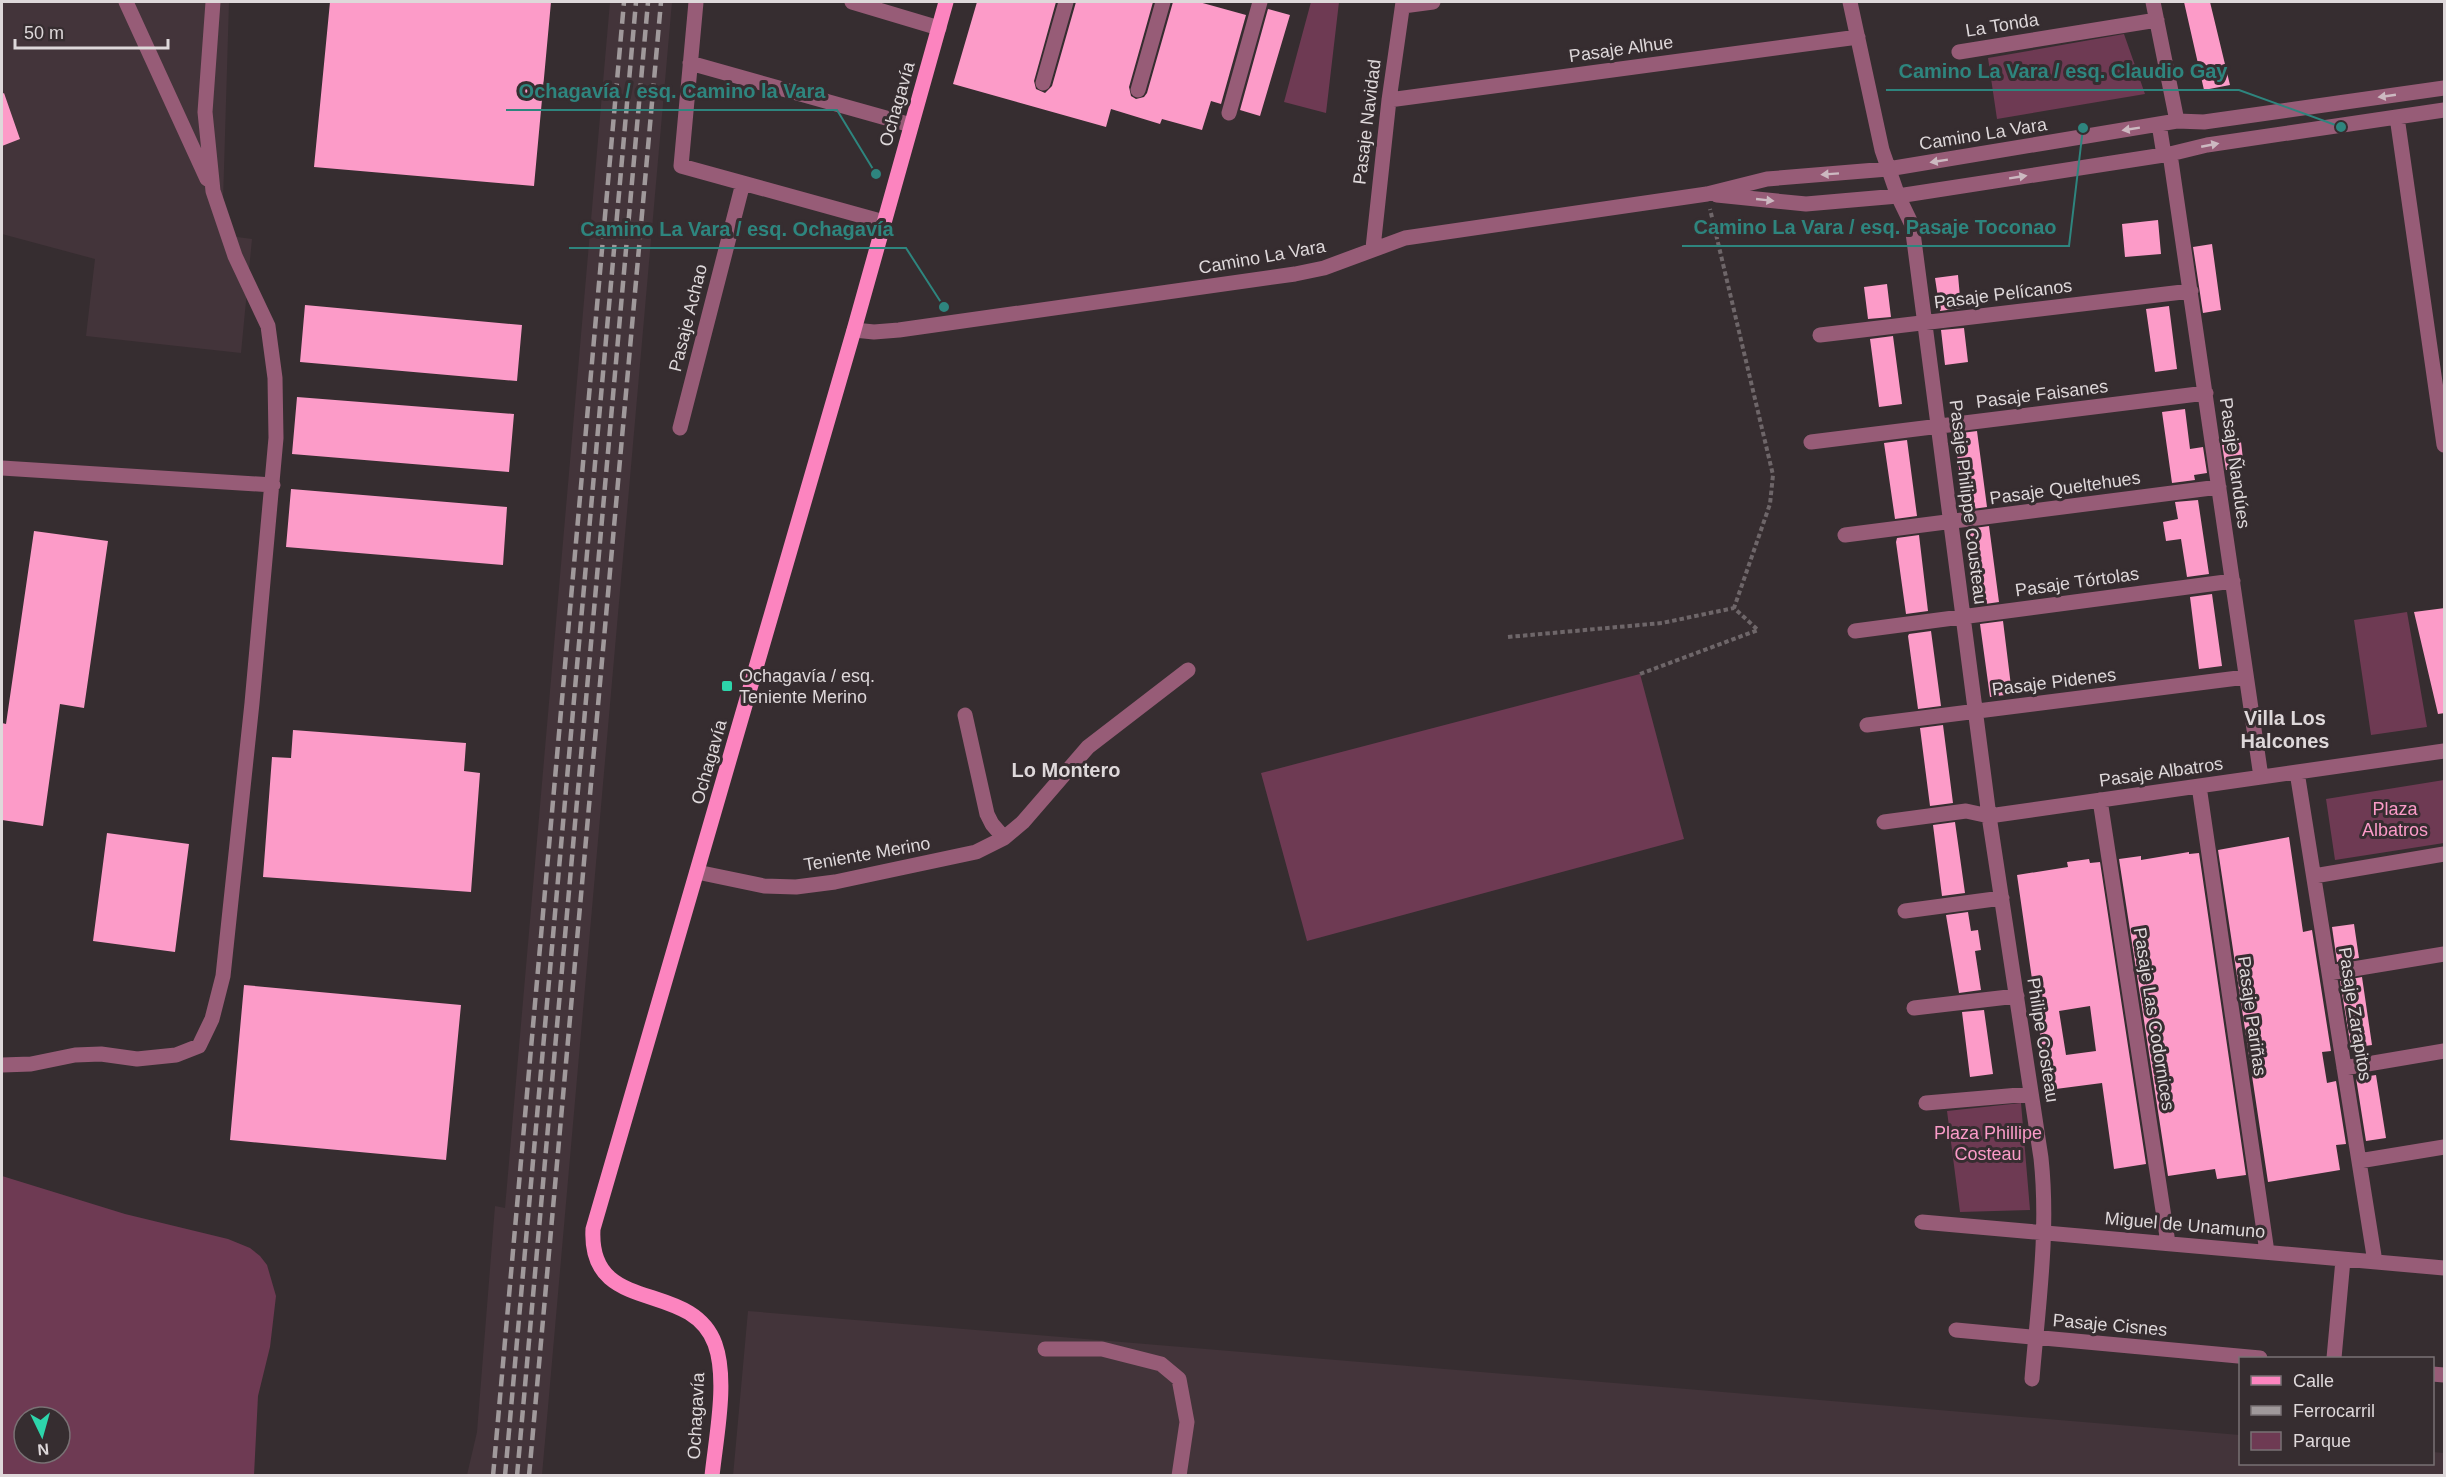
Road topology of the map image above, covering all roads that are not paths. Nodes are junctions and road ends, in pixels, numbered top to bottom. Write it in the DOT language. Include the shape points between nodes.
graph roads {
  1 [pos="126,2"];
  2 [pos="213,2"];
  3 [pos="696,2"];
  4 [pos="852,2"];
  5 [pos="946,2"];
  6 [pos="1066,2"];
  7 [pos="1163,2"];
  8 [pos="1260,2"];
  9 [pos="1433,2"];
  10 [pos="1850,2"];
  11 [pos="2153,2"];
  12 [pos="1403,4"];
  13 [pos="2157,20"];
  14 [pos="939,28"];
  15 [pos="1858,37"];
  16 [pos="1959,52"];
  17 [pos="690,63"];
  18 [pos="1043,83"];
  19 [pos="2445,88"];
  20 [pos="1137,90"];
  21 [pos="1389,100"];
  22 [pos="2445,110"];
  23 [pos="1229,113"];
  24 [pos="2397,117"];
  25 [pos="2178,121"];
  26 [pos="2159,124"];
  27 [pos="911,125"];
  28 [pos="2167,155"];
  29 [pos="1888,169"];
  30 [pos="743,183"];
  31 [pos="213,190"];
  32 [pos="1707,194"];
  33 [pos="1898,196"];
  34 [pos="884,222"];
  35 [pos="1373,248"];
  36 [pos="2191,291"];
  37 [pos="1925,323"];
  38 [pos="854,330"];
  39 [pos="1820,335"];
  40 [pos="2206,393"];
  41 [pos="2442,404"];
  42 [pos="1938,426"];
  43 [pos="680,428"];
  44 [pos="1811,442"];
  45 [pos="2445,445"];
  46 [pos="2,468"];
  47 [pos="273,485"];
  48 [pos="2219,487"];
  49 [pos="1951,523"];
  50 [pos="1845,535"];
  51 [pos="2233,581"];
  52 [pos="1963,617"];
  53 [pos="1855,631"];
  54 [pos="1188,670"];
  55 [pos="2246,677"];
  56 [pos="1976,711"];
  57 [pos="965,715"];
  58 [pos="1867,725"];
  59 [pos="2445,751"];
  60 [pos="2297,772"];
  61 [pos="2261,777"];
  62 [pos="2199,786"];
  63 [pos="2100,800"];
  64 [pos="1989,816"];
  65 [pos="1884,822"];
  66 [pos="1004,838"];
  67 [pos="2445,854"];
  68 [pos="697,872"];
  69 [pos="2314,876"];
  70 [pos="2002,898"];
  71 [pos="1905,911"];
  72 [pos="2445,954"];
  73 [pos="2329,973"];
  74 [pos="2017,996"];
  75 [pos="1914,1008"];
  76 [pos="2445,1051"];
  77 [pos="2,1065"];
  78 [pos="2344,1068"];
  79 [pos="2031,1094"];
  80 [pos="1926,1103"];
  81 [pos="2445,1148"];
  82 [pos="2359,1161"];
  83 [pos="1922,1222"];
  84 [pos="2044,1231"];
  85 [pos="2169,1243"];
  86 [pos="2267,1252"];
  87 [pos="2343,1260"];
  88 [pos="2375,1262"];
  89 [pos="2445,1268"];
  90 [pos="1956,1330"];
  91 [pos="2035,1338"];
  92 [pos="1045,1348"];
  93 [pos="2239,1357"];
  94 [pos="2334,1357"];
  95 [pos="2032,1379"];
  96 [pos="712,1476"];
  97 [pos="1179,1476"];
  1 -- 31 [label="street"];
  2 -- 31 [label="street" via="205,112"];
  3 -- 17 [label="street"];
  4 -- 14 [label="street"];
  5 -- 14 [label="main road, Ochagavía"];
  6 -- 18 [label="street"];
  7 -- 20 [label="street"];
  8 -- 23 [label="street"];
  9 -- 12 [label="street"];
  10 -- 15 [label="street, Pasaje Philippe Cousteau"];
  11 -- 13 [label="street"];
  12 -- 21 [label="street, Pasaje Navidad"];
  13 -- 16 [label="street, La Tonda"];
  13 -- 25 [label="street"];
  14 -- 27 [label="main road, Ochagavía"];
  15 -- 21 [label="street, Pasaje Alhue"];
  15 -- 29 [label="street, Pasaje Philippe Cousteau"];
  17 -- 27 [label="street"];
  17 -- 30 [label="street" via="681,166"];
  19 -- 25 [label="street, Camino La Vara, one-way" via="2204,123"];
  21 -- 35 [label="street, Pasaje Navidad"];
  22 -- 24 [label="street, Camino La Vara"];
  28 -- 24 [label="street, Camino La Vara, one-way" via="2207,145"];
  24 -- 41 [label="street"];
  25 -- 26 [label="street, Camino La Vara"];
  26 -- 28 [label="street, Pasaje Ñandúes"];
  26 -- 29 [label="street, Camino La Vara, one-way"];
  27 -- 34 [label="main road, Ochagavía"];
  33 -- 28 [label="street, Camino La Vara, one-way"];
  28 -- 36 [label="street, Pasaje Ñandúes"];
  29 -- 32 [label="street, Camino La Vara, one-way" via="1767,178"];
  29 -- 33 [label="street, Pasaje Philippe Cousteau"];
  30 -- 34 [label="street"];
  30 -- 43 [label="street, Pasaje Achao"];
  31 -- 47 [label="street" via="235,256 268,326 275,378"];
  32 -- 33 [label="street, Camino La Vara, one-way" via="1806,204"];
  32 -- 35 [label="street, Camino La Vara" via="1404,237"];
  33 -- 37 [label="street, Pasaje Philippe Cousteau" via="1912,225"];
  34 -- 38 [label="main road, Ochagavía"];
  35 -- 38 [label="street, Camino La Vara" via="1324,268 1294,274 899,330"];
  36 -- 37 [label="street, Pasaje Pelícanos"];
  36 -- 40 [label="street, Pasaje Ñandúes"];
  37 -- 39 [label="street, Pasaje Pelícanos"];
  37 -- 42 [label="street, Pasaje Philippe Cousteau"];
  38 -- 68 [label="main road, Ochagavía"];
  40 -- 42 [label="street, Pasaje Faisanes"];
  40 -- 48 [label="street, Pasaje Ñandúes"];
  41 -- 45 [label="street"];
  42 -- 44 [label="street, Pasaje Faisanes"];
  42 -- 49 [label="street, Pasaje Philippe Cousteau"];
  46 -- 47 [label="street"];
  47 -- 77 [label="street" via="223,976 212,1019 199,1046 176,1055 137,1059 75,1055"];
  48 -- 49 [label="street, Pasaje Queltehues"];
  48 -- 51 [label="street, Pasaje Ñandúes"];
  49 -- 50 [label="street, Pasaje Queltehues"];
  49 -- 52 [label="street, Pasaje Philippe Cousteau"];
  51 -- 52 [label="street, Pasaje Tórtolas"];
  51 -- 55 [label="street, Pasaje Ñandúes"];
  52 -- 53 [label="street, Pasaje Tórtolas"];
  52 -- 56 [label="street, Pasaje Philippe Cousteau"];
  54 -- 66 [label="street, Teniente Merino" via="1088,747 1023,822"];
  55 -- 56 [label="street, Pasaje Pidenes"];
  55 -- 61 [label="street, Pasaje Ñandúes"];
  56 -- 58 [label="street, Pasaje Pidenes"];
  56 -- 64 [label="street, Pasaje Philippe Cousteau"];
  57 -- 66 [label="street" via="987,814"];
  59 -- 60 [label="street, Pasaje Albatros"];
  60 -- 61 [label="street, Pasaje Albatros"];
  60 -- 69 [label="street, Pasaje Zarapitos"];
  61 -- 62 [label="street, Pasaje Albatros"];
  62 -- 63 [label="street, Pasaje Albatros"];
  62 -- 86 [label="street, Pasaje Pariñas"];
  63 -- 64 [label="street, Pasaje Albatros"];
  63 -- 85 [label="street, Pasaje Las Codornices"];
  64 -- 65 [label="street, Pasaje Albatros" via="1966,811"];
  64 -- 70 [label="street, Philipe Costeau"];
  66 -- 68 [label="street, Teniente Merino" via="976,852 835,882 764,886"];
  67 -- 69 [label="street"];
  68 -- 96 [label="main road, Ochagavía" via="596,1219 593,1248 600,1268 613,1281 684,1309 702,1322 712,1337 720,1375"];
  69 -- 73 [label="street, Pasaje Zarapitos"];
  70 -- 71 [label="street"];
  70 -- 74 [label="street, Philipe Costeau"];
  72 -- 73 [label="street"];
  73 -- 78 [label="street, Pasaje Zarapitos"];
  74 -- 75 [label="street"];
  74 -- 79 [label="street, Philipe Costeau"];
  76 -- 78 [label="street"];
  78 -- 82 [label="street, Pasaje Zarapitos"];
  79 -- 80 [label="street"];
  79 -- 84 [label="street, Philipe Costeau" via="2044,1182"];
  81 -- 82 [label="street"];
  82 -- 88 [label="street, Pasaje Zarapitos"];
  83 -- 84 [label="street, Miguel de Unamuno"];
  84 -- 85 [label="street, Miguel de Unamuno"];
  84 -- 91 [label="street, Philipe Costeau"];
  85 -- 86 [label="street, Miguel de Unamuno"];
  86 -- 87 [label="street, Miguel de Unamuno"];
  87 -- 88 [label="street, Miguel de Unamuno"];
  87 -- 94 [label="street"];
  88 -- 89 [label="street, Miguel de Unamuno"];
  90 -- 91 [label="street, Pasaje Cisnes"];
  91 -- 93 [label="street, Pasaje Cisnes"];
  91 -- 95 [label="street, Philipe Costeau"];
  92 -- 97 [label="street" via="1102,1349 1161,1364 1179,1379 1187,1422"];
}
